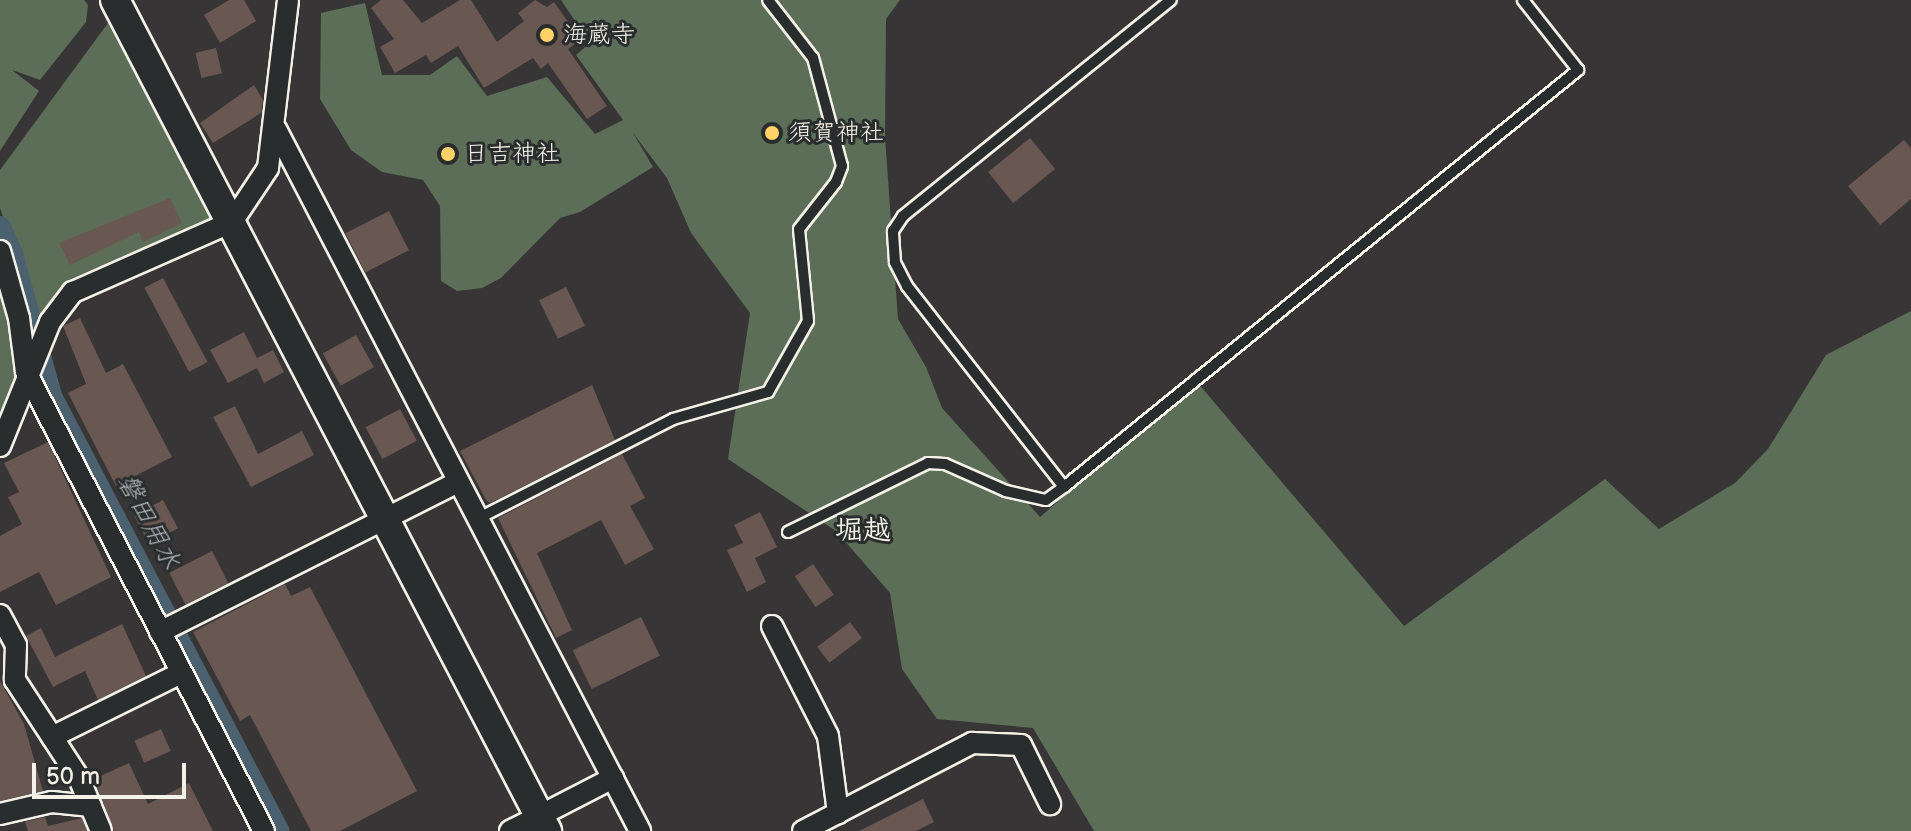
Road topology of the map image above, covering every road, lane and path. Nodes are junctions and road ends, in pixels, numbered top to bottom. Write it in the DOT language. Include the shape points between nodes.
graph roads {
  1 [pos="115,0"];
  2 [pos="288,0"];
  3 [pos="768,0"];
  4 [pos="1171,0"];
  5 [pos="1523,0"];
  6 [pos="276,129"];
  7 [pos="232,222"];
  8 [pos="0,251"];
  9 [pos="26,372"];
  10 [pos="0,446"];
  11 [pos="458,482"];
  12 [pos="1064,487"];
  13 [pos="477,519"];
  14 [pos="387,521"];
  15 [pos="788,532"];
  16 [pos="0,615"];
  17 [pos="772,626"];
  18 [pos="160,632"];
  19 [pos="181,673"];
  20 [pos="52,737"];
  21 [pos="613,778"];
  22 [pos="1050,804"];
  23 [pos="91,806"];
  24 [pos="838,813"];
  25 [pos="0,814"];
  26 [pos="543,823"];
  27 [pos="101,831"];
  28 [pos="264,831"];
  29 [pos="510,831"];
  30 [pos="640,831"];
  31 [pos="803,831"];
  1 -- 7 [label="street"];
  2 -- 6 [label="street" via="277,64"];
  3 -- 13 [label="lane" via="813,58 842,166 836,182 799,229 808,321 802,333 768,392 673,419"];
  4 -- 12 [label="lane" via="912,208 893,231 895,262 907,286"];
  5 -- 12 [label="lane" via="1578,70"];
  6 -- 7 [label="street" via="268,168"];
  6 -- 11 [label="street"];
  7 -- 9 [label="street" via="73,292 50,322"];
  7 -- 14 [label="street"];
  8 -- 9 [label="street"];
  9 -- 10 [label="street"];
  9 -- 18 [label="street"];
  11 -- 13 [label="street"];
  11 -- 14 [label="street"];
  12 -- 15 [label="lane" via="1046,500 1006,491 945,464 928,463"];
  13 -- 21 [label="street"];
  14 -- 18 [label="street"];
  14 -- 26 [label="street"];
  16 -- 20 [label="street" via="16,645 15,680"];
  17 -- 24 [label="street" via="828,736"];
  18 -- 19 [label="street"];
  19 -- 20 [label="street"];
  19 -- 28 [label="street"];
  20 -- 23 [label="street"];
  21 -- 26 [label="street"];
  21 -- 30 [label="street"];
  22 -- 24 [label="street" via="1021,745 972,743"];
  23 -- 25 [label="street" via="52,802"];
  23 -- 27 [label="street"];
  24 -- 31 [label="street"];
  26 -- 29 [label="street"];
}
